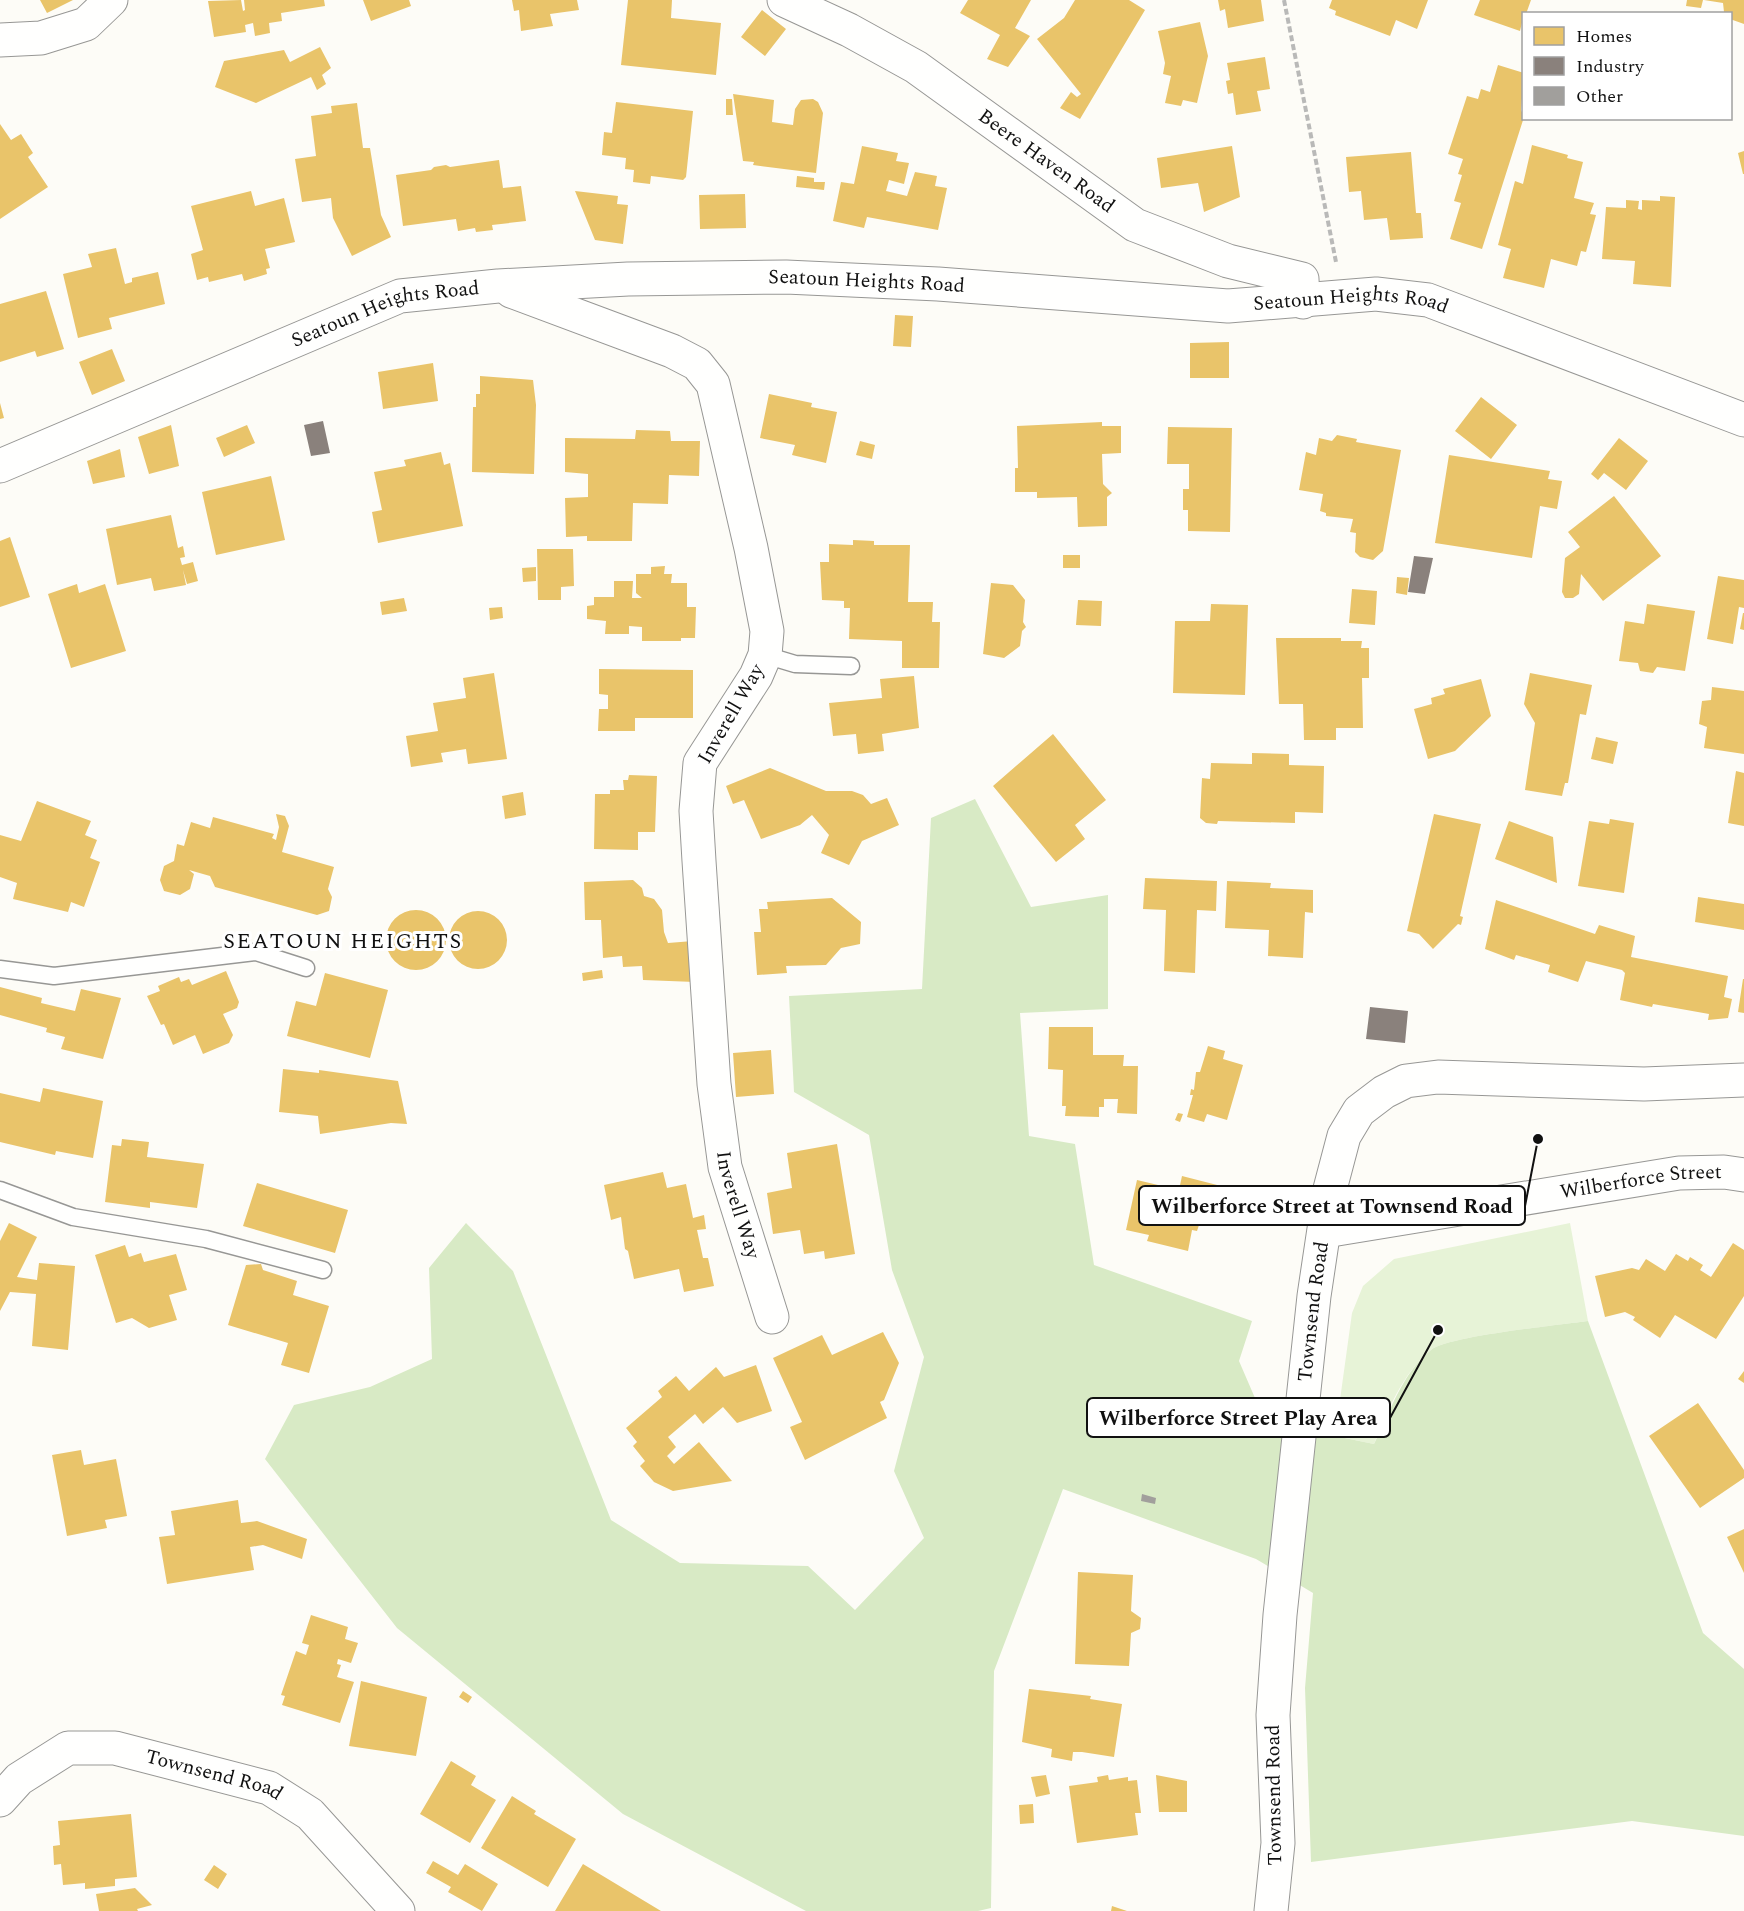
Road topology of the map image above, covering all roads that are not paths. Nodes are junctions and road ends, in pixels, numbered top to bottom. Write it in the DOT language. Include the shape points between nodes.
graph roads {
  1 [pos="111,0"];
  2 [pos="784,0"];
  3 [pos="0,40"];
  4 [pos="498,286"];
  5 [pos="1303,302"];
  6 [pos="1744,420"];
  7 [pos="0,466"];
  8 [pos="765,655"];
  9 [pos="852,666"];
  10 [pos="306,968"];
  11 [pos="0,969"];
  12 [pos="1744,1080"];
  13 [pos="1744,1175"];
  14 [pos="0,1190"];
  15 [pos="1325,1231"];
  16 [pos="323,1269"];
  17 [pos="772,1317"];
  18 [pos="0,1800"];
  19 [pos="398,1911"];
  20 [pos="1271,1911"];
  1 -- 3 [label="street" via="86,24 41,38"];
  2 -- 5 [label="street, Beere Haven Road" via="916,67 1135,225 1228,261 1302,279"];
  4 -- 5 [label="street, Seatoun Heights Road" via="786,277 1228,306"];
  4 -- 7 [label="street, Seatoun Heights Road" via="399,296"];
  4 -- 8 [label="street, Inverell Way" via="672,351 697,364 713,384 767,631"];
  5 -- 6 [label="street, Seatoun Heights Road" via="1376,294 1428,300"];
  8 -- 9 [label="lane" via="795,664"];
  8 -- 17 [label="street, Inverell Way" via="756,676 700,763 696,811 714,1084 726,1167"];
  10 -- 11 [label="lane" via="256,952 54,976"];
  12 -- 15 [label="street, Townsend Road" via="1644,1084 1438,1077 1406,1080 1359,1111 1344,1136 1336,1159"];
  13 -- 15 [label="street, Wilberforce Street" via="1679,1173"];
  14 -- 16 [label="lane" via="73,1217 206,1239"];
  15 -- 20 [label="street, Townsend Road" via="1314,1296 1280,1616 1273,1714 1278,1843"];
  18 -- 19 [label="street, Townsend Road" via="19,1779 68,1748 115,1749 269,1788 310,1814"];
}
